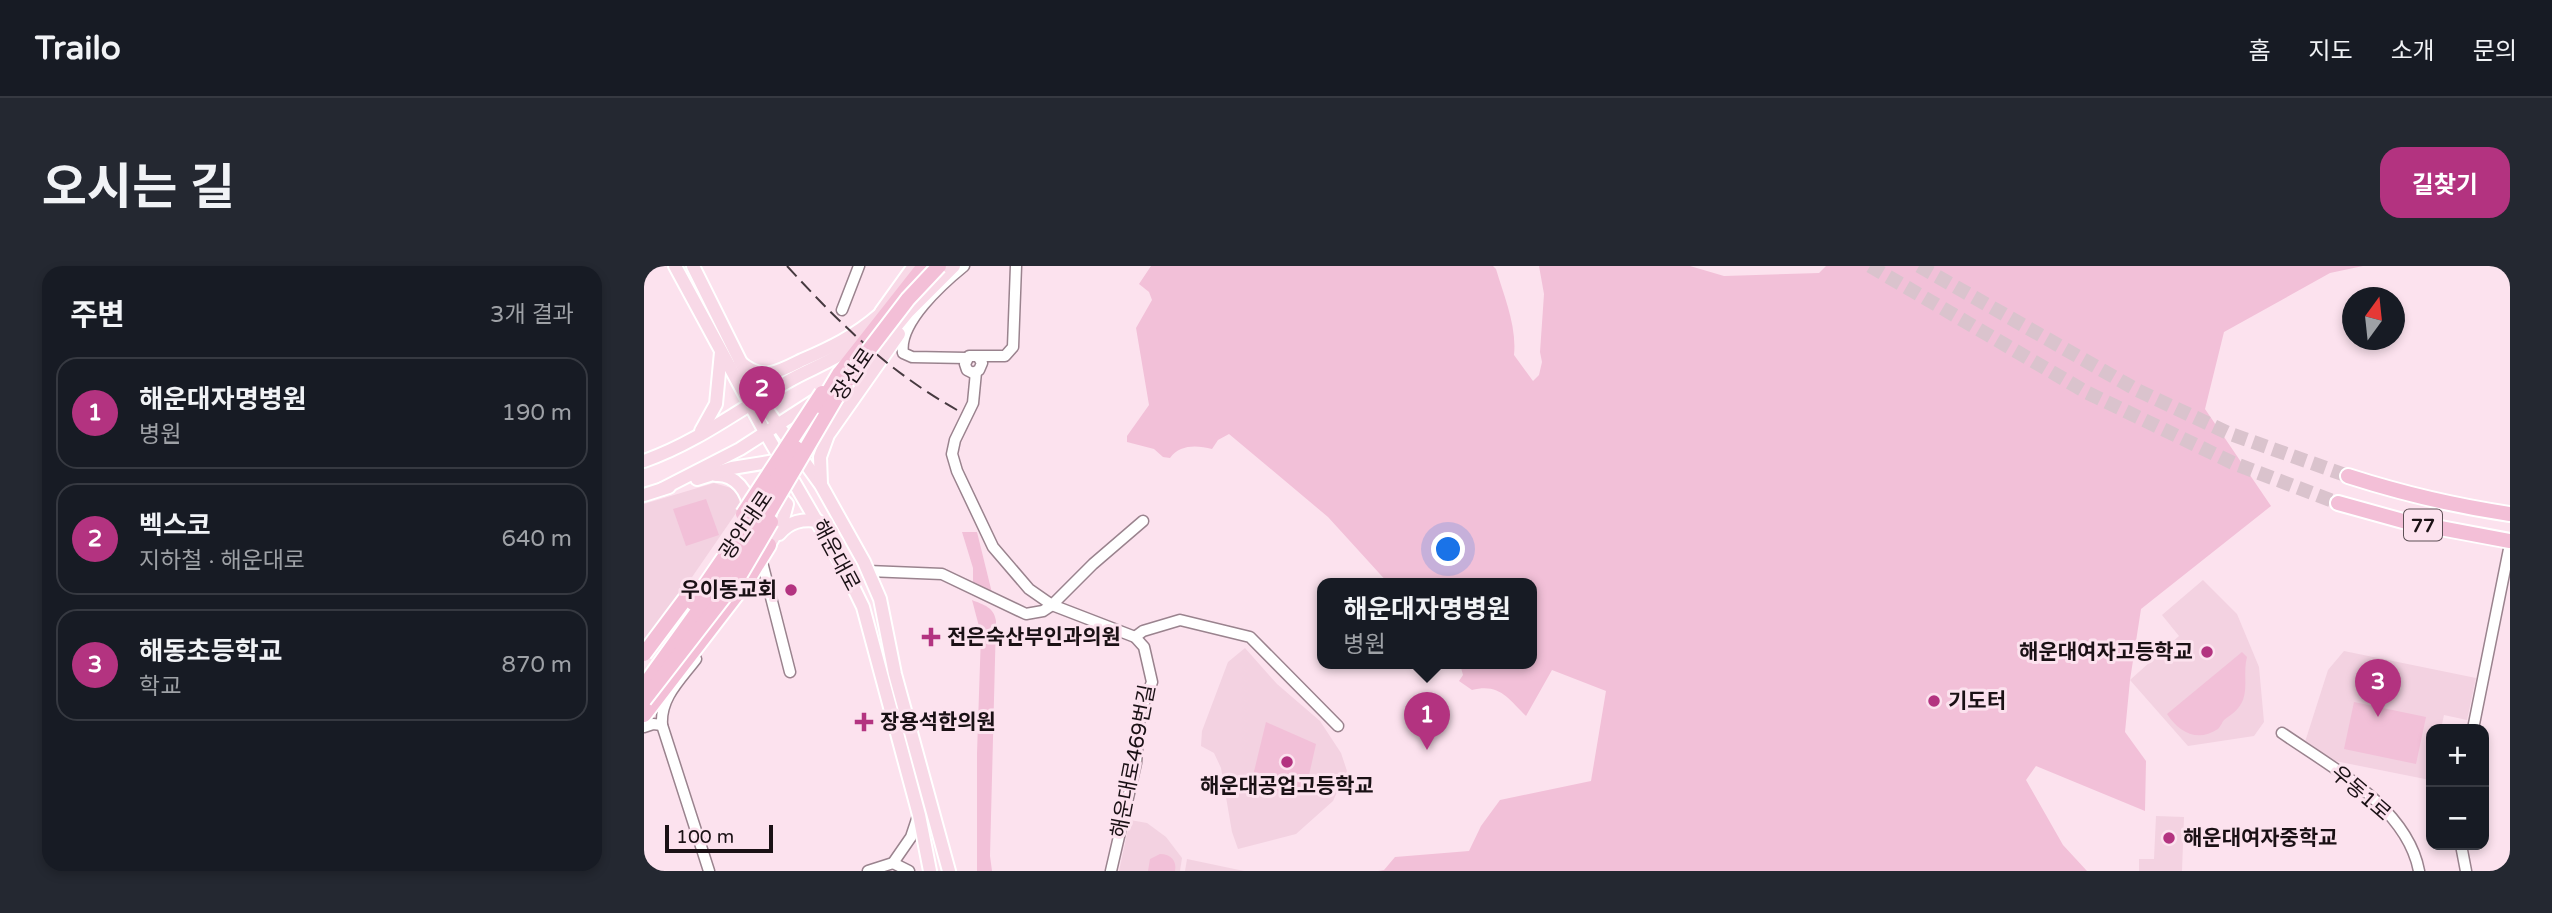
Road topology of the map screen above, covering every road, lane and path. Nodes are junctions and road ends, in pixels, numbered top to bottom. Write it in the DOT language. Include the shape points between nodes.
graph roads {
  1 [pos="675,266"];
  2 [pos="693,266"];
  3 [pos="859,266"];
  4 [pos="914,266"];
  5 [pos="925,266"];
  6 [pos="939,266"];
  7 [pos="954,266"];
  8 [pos="964,266"];
  9 [pos="1016,266"];
  10 [pos="923,297"];
  11 [pos="842,310"];
  12 [pos="878,315"];
  13 [pos="721,352"];
  14 [pos="967,358"];
  15 [pos="979,358"];
  16 [pos="738,359"];
  17 [pos="873,371"];
  18 [pos="972,371"];
  19 [pos="839,374"];
  20 [pos="754,402"];
  21 [pos="781,421"];
  22 [pos="765,432"];
  23 [pos="697,437"];
  24 [pos="782,460"];
  25 [pos="644,461"];
  26 [pos="706,477"];
  27 [pos="2348,477"];
  28 [pos="821,485"];
  29 [pos="662,489"];
  30 [pos="781,492"];
  31 [pos="644,495"];
  32 [pos="2338,503"];
  33 [pos="749,511"];
  34 [pos="2510,514"];
  35 [pos="818,520"];
  36 [pos="1143,521"];
  37 [pos="2510,541"];
  38 [pos="769,545"];
  39 [pos="726,547"];
  40 [pos="2509,549"];
  41 [pos="762,562"];
  42 [pos="868,571"];
  43 [pos="698,589"];
  44 [pos="1052,605"];
  45 [pos="697,609"];
  46 [pos="1135,637"];
  47 [pos="644,654"];
  48 [pos="644,662"];
  49 [pos="644,670"];
  50 [pos="790,672"];
  51 [pos="644,680"];
  52 [pos="644,686"];
  53 [pos="644,701"];
  54 [pos="663,703"];
  55 [pos="644,715"];
  56 [pos="2474,724"];
  57 [pos="662,725"];
  58 [pos="644,726"];
  59 [pos="1338,726"];
  60 [pos="2282,733"];
  61 [pos="919,815"];
  62 [pos="2462,850"];
  63 [pos="893,863"];
  64 [pos="709,871"];
  65 [pos="868,871"];
  66 [pos="909,871"];
  67 [pos="930,871"];
  68 [pos="949,871"];
  69 [pos="1111,871"];
  70 [pos="2419,871"];
  71 [pos="2466,871"];
  1 -- 13 [label="main road, 해운대로"];
  2 -- 16 [label="main road, 해운대로"];
  3 -- 11 [label="street"];
  4 -- 12 [label="main road"];
  5 -- 19 [label="highway, 장산로"];
  6 -- 30 [label="highway, 장산로, bridge" via="862,359"];
  7 -- 10 [label="main road"];
  8 -- 14 [label="street, 장산로" via="913,320 902,349 912,357"];
  9 -- 15 [label="street" via="1013,347 1005,356"];
  10 -- 17 [label="main road"];
  10 -- 21 [label="main road" via="855,374"];
  12 -- 16 [label="main road" via="841,342 769,374 756,373"];
  12 -- 20 [label="main road" via="866,333 835,360"];
  13 -- 20 [label="main road, 해운대로"];
  13 -- 23 [label="main road" via="716,404"];
  14 -- 15 [label="street"];
  14 -- 18 [label="street" via="965,364"];
  15 -- 18 [label="street" via="982,366"];
  16 -- 20 [label="main road, 해운대로"];
  17 -- 21 [label="main road" via="828,404"];
  17 -- 28 [label="main road" via="828,435 820,457"];
  18 -- 44 [label="street" via="973,404 953,449 957,471 993,547 1029,589"];
  19 -- 47 [label="highway, bridge" via="810,409 731,535"];
  19 -- 49 [label="highway, 광안대로, bridge" via="769,492"];
  20 -- 21 [label="main road, 해운대로"];
  20 -- 22 [label="main road, 해운대로"];
  20 -- 23 [label="main road"];
  21 -- 22 [label="main road"];
  21 -- 28 [label="main road, 해운대로"];
  22 -- 24 [label="main road, 해운대로"];
  22 -- 29 [label="main road"];
  23 -- 25 [label="main road"];
  24 -- 26 [label="main road" via="743,465"];
  24 -- 33 [label="main road"];
  24 -- 35 [label="main road, 해운대로"];
  26 -- 29 [label="main road"];
  26 -- 33 [label="main road" via="725,475 736,482 746,493"];
  27 -- 34 [label="highway, 77" via="2446,503"];
  28 -- 42 [label="main road, 해운대로"];
  29 -- 31 [label="main road"];
  30 -- 52 [label="highway, 광안대로, bridge"];
  30 -- 53 [label="highway, bridge" via="779,507 758,548"];
  32 -- 37 [label="highway, 77" via="2403,521"];
  33 -- 38 [label="main road" via="773,496 787,504"];
  33 -- 39 [label="main road"];
  35 -- 38 [label="main road" via="793,522"];
  35 -- 61 [label="main road, 해운대로" via="863,607"];
  36 -- 44 [label="street"];
  38 -- 41 [label="street"];
  38 -- 55 [label="highway" via="747,581"];
  39 -- 43 [label="main road"];
  39 -- 45 [label="main road" via="732,542 737,545"];
  40 -- 56 [label="street"];
  41 -- 50 [label="street"];
  41 -- 54 [label="street" via="752,584"];
  42 -- 44 [label="street, 해운대로" via="942,574 1026,614"];
  42 -- 68 [label="main road, 해운대로" via="880,599 895,674"];
  43 -- 45 [label="main road"];
  43 -- 48 [label="highway, bridge"];
  44 -- 46 [label="street"];
  45 -- 51 [label="main road"];
  46 -- 59 [label="street" via="1180,620 1250,637"];
  46 -- 69 [label="street, 해운대로469번길" via="1144,647 1152,682 1140,713 1136,763"];
  54 -- 57 [label="street"];
  54 -- 58 [label="street"];
  57 -- 58 [label="street"];
  57 -- 64 [label="street"];
  60 -- 70 [label="street, 우동1로" via="2370,795 2405,834"];
  61 -- 63 [label="street"];
  61 -- 67 [label="main road, 해운대로"];
  62 -- 71 [label="street"];
  63 -- 65 [label="street"];
  63 -- 66 [label="street"];
}
